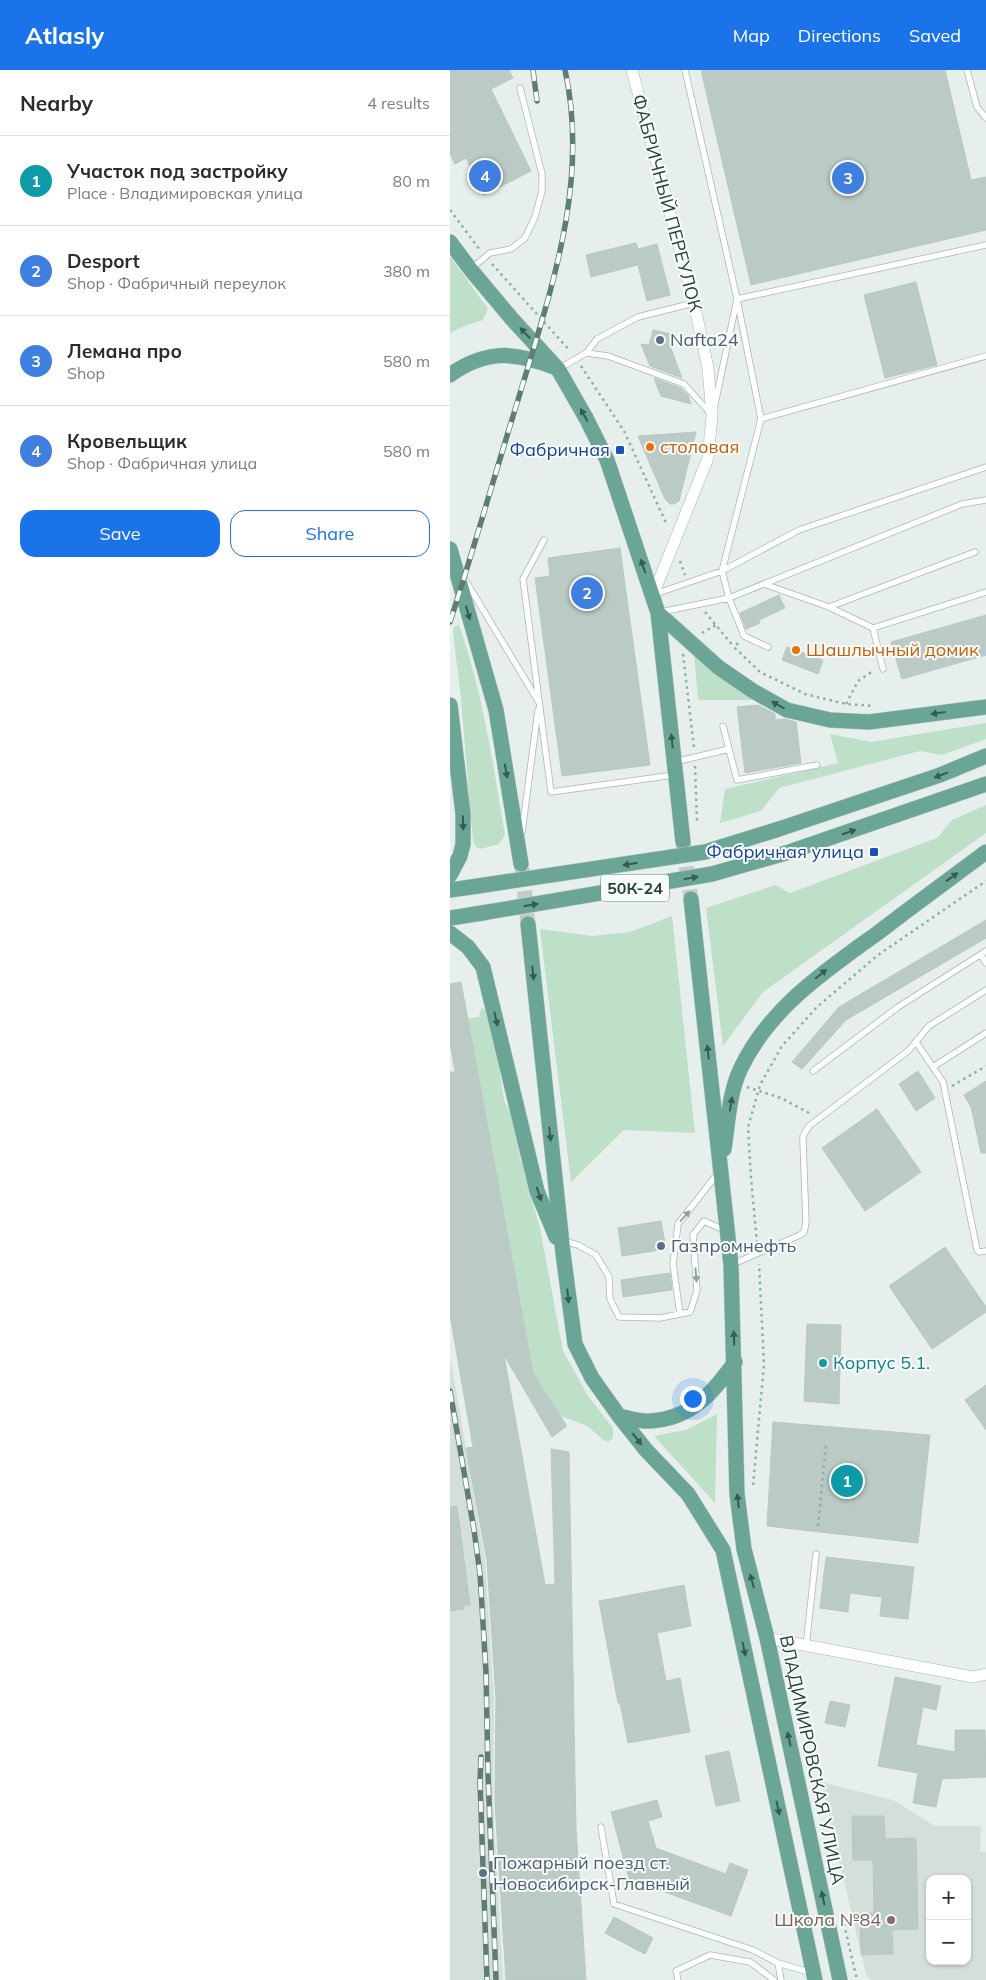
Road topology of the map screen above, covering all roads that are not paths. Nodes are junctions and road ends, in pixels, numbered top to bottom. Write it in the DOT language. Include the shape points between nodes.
graph roads {
  1 [pos="632,70"];
  2 [pos="685,70"];
  3 [pos="967,70"];
  4 [pos="520,88"];
  5 [pos="986,118"];
  6 [pos="450,242"];
  7 [pos="986,245"];
  8 [pos="471,270"];
  9 [pos="737,299"];
  10 [pos="694,303"];
  11 [pos="586,353"];
  12 [pos="986,356"];
  13 [pos="558,369"];
  14 [pos="450,375"];
  15 [pos="712,416"];
  16 [pos="761,420"];
  17 [pos="986,466"];
  18 [pos="986,500"];
  19 [pos="544,540"];
  20 [pos="975,552"];
  21 [pos="451,554"];
  22 [pos="722,571"];
  23 [pos="764,584"];
  24 [pos="986,592"];
  25 [pos="653,595"];
  26 [pos="729,598"];
  27 [pos="828,608"];
  28 [pos="658,613"];
  29 [pos="873,628"];
  30 [pos="768,647"];
  31 [pos="882,669"];
  32 [pos="539,702"];
  33 [pos="450,705"];
  34 [pos="986,707"];
  35 [pos="723,726"];
  36 [pos="729,749"];
  37 [pos="986,756"];
  38 [pos="817,765"];
  39 [pos="675,768"];
  40 [pos="986,784"];
  41 [pos="683,842"];
  42 [pos="986,852"];
  43 [pos="520,857"];
  44 [pos="450,875"];
  45 [pos="450,890"];
  46 [pos="691,899"];
  47 [pos="450,918"];
  48 [pos="528,924"];
  49 [pos="450,933"];
  50 [pos="983,953"];
  51 [pos="986,963"];
  52 [pos="986,990"];
  53 [pos="986,1033"];
  54 [pos="916,1042"];
  55 [pos="934,1067"];
  56 [pos="813,1071"];
  57 [pos="721,1170"];
  58 [pos="728,1232"];
  59 [pos="562,1246"];
  60 [pos="986,1251"];
  61 [pos="731,1265"];
  62 [pos="680,1314"];
  63 [pos="735,1362"];
  64 [pos="619,1416"];
  65 [pos="816,1554"];
  66 [pos="767,1638"];
  67 [pos="806,1647"];
  68 [pos="986,1674"];
  69 [pos="601,1827"];
  70 [pos="778,1963"];
  71 [pos="815,1977"];
  72 [pos="678,1980"];
  73 [pos="774,1980"];
  74 [pos="781,1980"];
  75 [pos="840,1980"];
  1 -- 10 [label="street, ФАБРИЧНЫЙ ПЕРЕУЛОК"];
  2 -- 9 [label="lane"];
  3 -- 5 [label="lane" via="977,107"];
  4 -- 8 [label="lane" via="542,174 542,192 525,238 511,249 490,253"];
  6 -- 8 [label="main road"];
  7 -- 9 [label="lane"];
  13 -- 8 [label="main road, one-way"];
  9 -- 15 [label="lane"];
  9 -- 16 [label="lane"];
  10 -- 11 [label="lane" via="638,316 597,339"];
  10 -- 15 [label="street, ФАБРИЧНЫЙ ПЕРЕУЛОК" via="708,368"];
  11 -- 13 [label="lane"];
  11 -- 15 [label="lane" via="608,356 684,384"];
  12 -- 16 [label="lane"];
  13 -- 14 [label="main road" via="514,355 465,364"];
  25 -- 13 [label="main road, one-way" via="607,460"];
  15 -- 25 [label="street, ФАБРИЧНЫЙ ПЕРЕУЛОК" via="708,458"];
  16 -- 22 [label="lane"];
  17 -- 22 [label="lane" via="799,530"];
  18 -- 23 [label="lane" via="962,504"];
  19 -- 32 [label="lane" via="523,579"];
  20 -- 27 [label="lane"];
  21 -- 32 [label="lane"];
  21 -- 43 [label="main road, one-way" via="496,710"];
  22 -- 25 [label="lane"];
  22 -- 26 [label="lane"];
  23 -- 26 [label="lane"];
  23 -- 27 [label="lane"];
  24 -- 29 [label="lane"];
  25 -- 28 [label="main road"];
  26 -- 28 [label="lane"];
  26 -- 30 [label="lane" via="744,636"];
  27 -- 29 [label="lane"];
  34 -- 28 [label="main road, one-way" via="869,722 830,720 787,710 718,667"];
  39 -- 28 [label="main road, one-way"];
  29 -- 31 [label="lane"];
  32 -- 39 [label="lane" via="551,792"];
  32 -- 43 [label="lane"];
  33 -- 44 [label="main road, one-way" via="463,814 460,856"];
  35 -- 36 [label="lane"];
  36 -- 38 [label="lane" via="737,780"];
  36 -- 39 [label="lane"];
  37 -- 45 [label="main road, 50К-24, one-way, bridge" via="940,775 705,852"];
  39 -- 41 [label="main road"];
  47 -- 40 [label="main road, 50К-24, one-way, bridge" via="712,874 786,853"];
  57 -- 42 [label="main road, one-way" via="739,1072 750,1050 782,1009 819,976"];
  57 -- 46 [label="main road, ВЛАДИМИРОВСКАЯ УЛИЦА, one-way"];
  48 -- 59 [label="main road, one-way"];
  49 -- 59 [label="main road, one-way" via="468,947 483,967 537,1192"];
  50 -- 51 [label="lane"];
  50 -- 56 [label="lane" via="898,1007"];
  52 -- 54 [label="lane" via="929,1026"];
  53 -- 55 [label="lane"];
  54 -- 55 [label="lane"];
  54 -- 61 [label="lane" via="809,1126 803,1136 804,1232"];
  55 -- 60 [label="lane" via="942,1079 977,1250"];
  57 -- 58 [label="main road, ВЛАДИМИРОВСКАЯ УЛИЦА"];
  62 -- 57 [label="lane, one-way" via="673,1264 678,1224"];
  58 -- 61 [label="main road, ВЛАДИМИРОВСКАЯ УЛИЦА"];
  58 -- 62 [label="lane, one-way" via="704,1221 693,1235 697,1291 690,1312"];
  59 -- 62 [label="lane" via="578,1245 596,1255 609,1277 610,1299 619,1317 660,1318"];
  59 -- 64 [label="main road, one-way" via="575,1344 592,1378"];
  63 -- 61 [label="main road, ВЛАДИМИРОВСКАЯ УЛИЦА, one-way"];
  63 -- 64 [label="main road" via="701,1402 674,1417 647,1422"];
  66 -- 63 [label="main road, ВЛАДИМИРОВСКАЯ УЛИЦА, one-way" via="744,1549 737,1494"];
  64 -- 71 [label="main road, one-way" via="688,1494 723,1550"];
  65 -- 67 [label="lane"];
  66 -- 67 [label="street"];
  75 -- 66 [label="main road, ВЛАДИМИРОВСКАЯ УЛИЦА, one-way"];
  67 -- 68 [label="street" via="973,1676"];
  69 -- 70 [label="lane" via="614,1904 753,1950"];
  70 -- 71 [label="lane"];
  70 -- 74 [label="lane"];
  72 -- 73 [label="lane" via="676,1971 710,1955 750,1962"];
}
